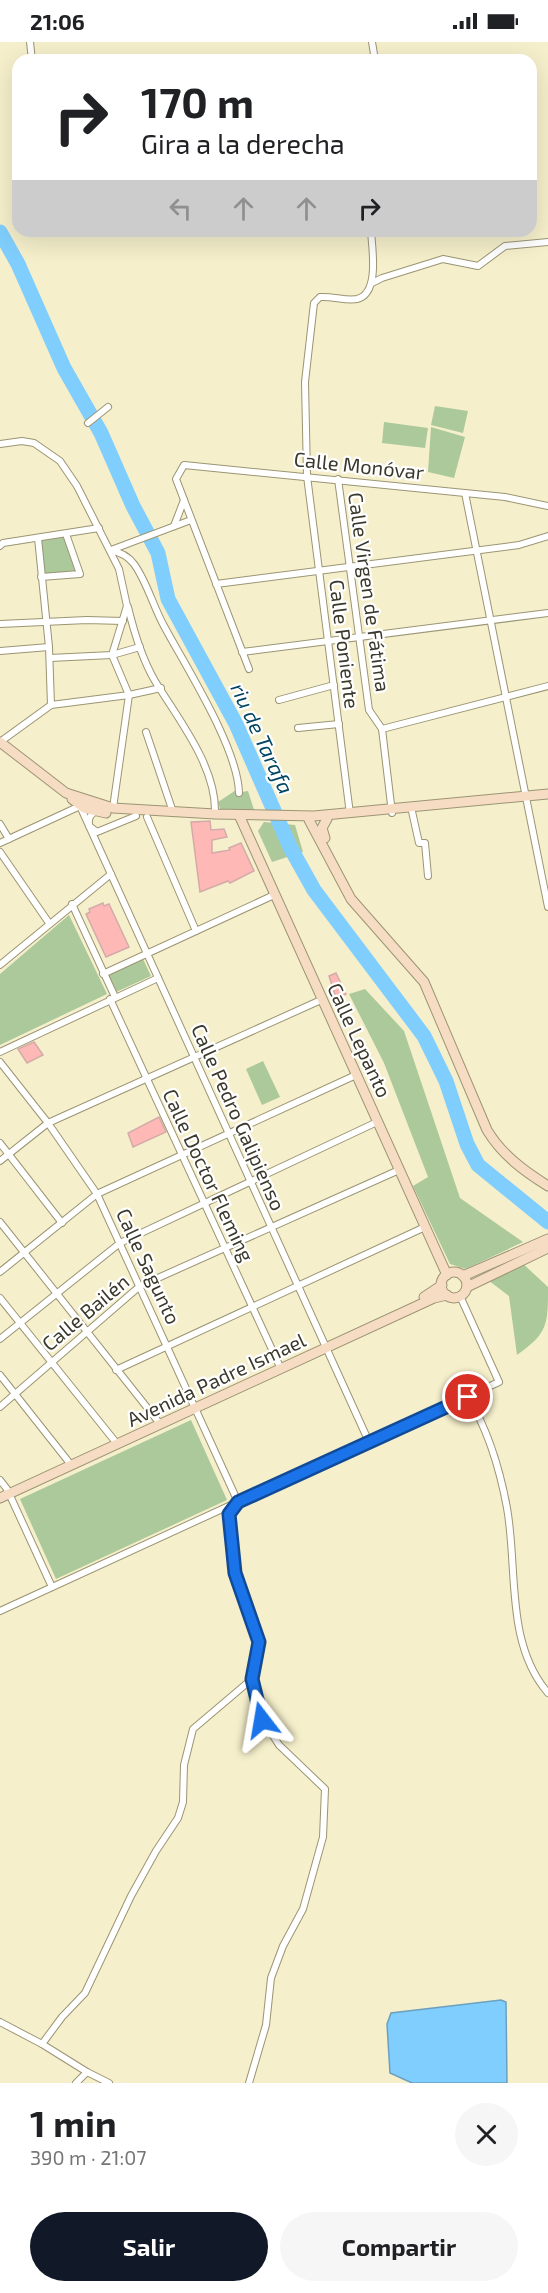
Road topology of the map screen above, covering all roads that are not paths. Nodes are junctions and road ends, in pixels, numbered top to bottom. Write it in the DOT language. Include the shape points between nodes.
graph roads {
  1 [pos="371,237"];
  2 [pos="548,242"];
  3 [pos="372,284"];
  4 [pos="108,408"];
  5 [pos="88,423"];
  6 [pos="0,444"];
  7 [pos="307,476"];
  8 [pos="338,479"];
  9 [pos="465,492"];
  10 [pos="184,500"];
  11 [pos="548,506"];
  12 [pos="191,520"];
  13 [pos="174,526"];
  14 [pos="99,528"];
  15 [pos="66,534"];
  16 [pos="548,536"];
  17 [pos="38,538"];
  18 [pos="0,546"];
  19 [pos="477,549"];
  20 [pos="111,550"];
  21 [pos="350,566"];
  22 [pos="319,570"];
  23 [pos="41,577"];
  24 [pos="216,584"];
  25 [pos="127,606"];
  26 [pos="548,614"];
  27 [pos="45,621"];
  28 [pos="123,621"];
  29 [pos="491,622"];
  30 [pos="0,624"];
  31 [pos="360,638"];
  32 [pos="328,641"];
  33 [pos="49,647"];
  34 [pos="140,648"];
  35 [pos="0,651"];
  36 [pos="242,652"];
  37 [pos="112,655"];
  38 [pos="50,657"];
  39 [pos="249,669"];
  40 [pos="334,685"];
  41 [pos="548,686"];
  42 [pos="161,688"];
  43 [pos="129,695"];
  44 [pos="506,696"];
  45 [pos="279,700"];
  46 [pos="51,705"];
  47 [pos="339,724"];
  48 [pos="298,728"];
  49 [pos="382,729"];
  50 [pos="146,732"];
  51 [pos="0,742"];
  52 [pos="66,792"];
  53 [pos="239,793"];
  54 [pos="548,794"];
  55 [pos="526,799"];
  56 [pos="548,799"];
  57 [pos="80,806"];
  58 [pos="104,809"];
  59 [pos="412,809"];
  60 [pos="392,811"];
  61 [pos="173,812"];
  62 [pos="215,814"];
  63 [pos="351,815"];
  64 [pos="136,816"];
  65 [pos="147,816"];
  66 [pos="240,818"];
  67 [pos="310,819"];
  68 [pos="327,819"];
  69 [pos="0,824"];
  70 [pos="89,826"];
  71 [pos="103,831"];
  72 [pos="9,839"];
  73 [pos="0,843"];
  74 [pos="0,852"];
  75 [pos="111,874"];
  76 [pos="428,876"];
  77 [pos="274,895"];
  78 [pos="72,904"];
  79 [pos="548,907"];
  80 [pos="50,923"];
  81 [pos="196,931"];
  82 [pos="147,955"];
  83 [pos="0,965"];
  84 [pos="103,974"];
  85 [pos="158,978"];
  86 [pos="113,998"];
  87 [pos="321,1000"];
  88 [pos="0,1052"];
  89 [pos="194,1058"];
  90 [pos="0,1062"];
  91 [pos="356,1075"];
  92 [pos="146,1079"];
  93 [pos="377,1122"];
  94 [pos="48,1123"];
  95 [pos="229,1134"];
  96 [pos="0,1143"];
  97 [pos="9,1154"];
  98 [pos="181,1155"];
  99 [pos="0,1161"];
  100 [pos="399,1170"];
  101 [pos="548,1181"];
  102 [pos="250,1182"];
  103 [pos="548,1186"];
  104 [pos="97,1194"];
  105 [pos="203,1204"];
  106 [pos="0,1222"];
  107 [pos="62,1223"];
  108 [pos="271,1227"];
  109 [pos="425,1227"];
  110 [pos="548,1239"];
  111 [pos="120,1243"];
  112 [pos="225,1248"];
  113 [pos="548,1248"];
  114 [pos="24,1253"];
  115 [pos="0,1272"];
  116 [pos="447,1275"];
  117 [pos="463,1276"];
  118 [pos="442,1285"];
  119 [pos="140,1286"];
  120 [pos="298,1286"];
  121 [pos="467,1287"];
  122 [pos="56,1294"];
  123 [pos="447,1295"];
  124 [pos="460,1296"];
  125 [pos="0,1298"];
  126 [pos="253,1306"];
  127 [pos="20,1323"];
  128 [pos="87,1332"];
  129 [pos="0,1339"];
  130 [pos="167,1346"];
  131 [pos="325,1346"];
  132 [pos="51,1362"];
  133 [pos="280,1366"];
  134 [pos="116,1370"];
  135 [pos="0,1376"];
  136 [pos="15,1394"];
  137 [pos="468,1397"];
  138 [pos="194,1406"];
  139 [pos="0,1407"];
  140 [pos="157,1420"];
  141 [pos="114,1440"];
  142 [pos="369,1442"];
  143 [pos="68,1461"];
  144 [pos="0,1480"];
  145 [pos="4,1493"];
  146 [pos="238,1502"];
  147 [pos="52,1587"];
  148 [pos="0,1611"];
  149 [pos="252,1679"];
  150 [pos="548,1693"];
  151 [pos="0,2022"];
  152 [pos="42,2044"];
  153 [pos="87,2072"];
  154 [pos="76,2083"];
  155 [pos="109,2083"];
  156 [pos="249,2083"];
  1 -- 3 [label="street"];
  2 -- 3 [label="street" via="505,246 478,266 453,259 434,261"];
  3 -- 7 [label="street, Calle Poniente" via="362,298 320,297 314,303 305,382"];
  4 -- 5 [label="street"];
  6 -- 14 [label="street" via="22,441 44,448 66,470"];
  7 -- 8 [label="street, Calle Monóvar"];
  7 -- 10 [label="street, Calle Monóvar" via="189,464 180,468 176,479"];
  7 -- 22 [label="street, Calle Poniente"];
  8 -- 9 [label="street, Calle Monóvar"];
  8 -- 21 [label="street, Calle Virgen de Fátima"];
  9 -- 11 [label="street, Calle Monóvar"];
  9 -- 19 [label="street"];
  10 -- 12 [label="street"];
  10 -- 13 [label="street"];
  12 -- 13 [label="street"];
  12 -- 24 [label="street"];
  13 -- 20 [label="street"];
  14 -- 15 [label="street"];
  14 -- 20 [label="street"];
  15 -- 17 [label="street"];
  15 -- 23 [label="street" via="80,574"];
  16 -- 19 [label="street" via="519,545"];
  17 -- 18 [label="street"];
  17 -- 23 [label="street"];
  19 -- 21 [label="street"];
  19 -- 29 [label="street"];
  20 -- 25 [label="street"];
  20 -- 53 [label="street" via="134,564 210,709 237,774"];
  21 -- 22 [label="street"];
  21 -- 31 [label="street, Calle Virgen de Fátima"];
  22 -- 24 [label="street"];
  22 -- 32 [label="street, Calle Poniente"];
  23 -- 27 [label="street"];
  24 -- 36 [label="street"];
  25 -- 28 [label="street"];
  25 -- 34 [label="street"];
  26 -- 29 [label="street"];
  27 -- 28 [label="street"];
  27 -- 30 [label="street"];
  27 -- 33 [label="street"];
  28 -- 37 [label="street"];
  29 -- 31 [label="street"];
  29 -- 44 [label="street"];
  31 -- 32 [label="street"];
  31 -- 49 [label="street, Calle Virgen de Fátima" via="369,710"];
  32 -- 36 [label="street"];
  32 -- 40 [label="street, Calle Poniente"];
  33 -- 35 [label="street"];
  33 -- 38 [label="street"];
  34 -- 37 [label="street"];
  34 -- 42 [label="street"];
  36 -- 39 [label="street"];
  37 -- 38 [label="street"];
  37 -- 43 [label="street"];
  38 -- 46 [label="street"];
  40 -- 45 [label="street"];
  40 -- 47 [label="street, Calle Poniente"];
  41 -- 44 [label="street"];
  42 -- 43 [label="street"];
  42 -- 62 [label="street" via="206,772"];
  43 -- 46 [label="street"];
  43 -- 58 [label="street"];
  44 -- 49 [label="street"];
  44 -- 55 [label="street"];
  46 -- 51 [label="street"];
  47 -- 48 [label="street"];
  47 -- 63 [label="street, Calle Poniente"];
  49 -- 60 [label="street, Calle Virgen de Fátima"];
  50 -- 61 [label="street"];
  51 -- 52 [label="street"];
  52 -- 57 [label="street"];
  52 -- 58 [label="street"];
  54 -- 55 [label="street"];
  55 -- 56 [label="street"];
  55 -- 59 [label="street"];
  55 -- 79 [label="street"];
  57 -- 58 [label="street"];
  57 -- 70 [label="street, Calle Pedro Galipienso"];
  57 -- 72 [label="street"];
  58 -- 61 [label="street"];
  58 -- 64 [label="street"];
  58 -- 70 [label="street" via="88,818"];
  58 -- 71 [label="street" via="107,824"];
  59 -- 60 [label="street"];
  59 -- 76 [label="street" via="419,843 425,843"];
  60 -- 63 [label="street"];
  61 -- 62 [label="street"];
  62 -- 66 [label="street"];
  63 -- 67 [label="street"];
  63 -- 68 [label="street"];
  64 -- 65 [label="street"];
  64 -- 71 [label="street"];
  65 -- 66 [label="street"];
  65 -- 81 [label="street"];
  66 -- 67 [label="street"];
  66 -- 77 [label="street, Calle Lepanto"];
  67 -- 68 [label="street"];
  67 -- 103 [label="street" via="354,904 424,982 496,1144"];
  68 -- 101 [label="street" via="322,828 324,836 355,897 418,967 437,998 495,1135 512,1155"];
  69 -- 72 [label="street"];
  70 -- 71 [label="street" via="94,831"];
  70 -- 75 [label="street, Calle Pedro Galipienso"];
  72 -- 73 [label="street"];
  74 -- 80 [label="street"];
  75 -- 78 [label="street"];
  75 -- 82 [label="street, Calle Pedro Galipienso"];
  77 -- 81 [label="street"];
  77 -- 87 [label="street, Calle Lepanto"];
  78 -- 80 [label="street"];
  78 -- 84 [label="street, Calle Doctor Fleming"];
  80 -- 83 [label="street"];
  81 -- 82 [label="street"];
  82 -- 84 [label="street"];
  82 -- 85 [label="street, Calle Pedro Galipienso"];
  84 -- 86 [label="street, Calle Doctor Fleming"];
  85 -- 86 [label="street"];
  85 -- 89 [label="street, Calle Pedro Galipienso"];
  86 -- 88 [label="street"];
  86 -- 92 [label="street, Calle Doctor Fleming"];
  87 -- 89 [label="street"];
  87 -- 91 [label="street, Calle Lepanto"];
  89 -- 92 [label="street"];
  89 -- 95 [label="street, Calle Pedro Galipienso"];
  90 -- 94 [label="street, Calle Sagunto"];
  91 -- 93 [label="street, Calle Lepanto"];
  91 -- 95 [label="street"];
  92 -- 94 [label="street"];
  92 -- 98 [label="street, Calle Doctor Fleming"];
  93 -- 100 [label="street, Calle Lepanto"];
  93 -- 102 [label="street"];
  94 -- 97 [label="street"];
  94 -- 104 [label="street, Calle Sagunto"];
  95 -- 98 [label="street"];
  95 -- 102 [label="street, Calle Pedro Galipienso"];
  96 -- 97 [label="street"];
  97 -- 99 [label="street"];
  97 -- 107 [label="street"];
  98 -- 104 [label="street"];
  98 -- 105 [label="street, Calle Doctor Fleming"];
  100 -- 108 [label="street, Calle Bailén"];
  100 -- 109 [label="street, Calle Lepanto"];
  102 -- 105 [label="street"];
  102 -- 108 [label="street, Calle Pedro Galipienso"];
  104 -- 107 [label="street"];
  104 -- 111 [label="street, Calle Sagunto"];
  105 -- 111 [label="street"];
  105 -- 112 [label="street, Calle Doctor Fleming"];
  106 -- 114 [label="street"];
  107 -- 114 [label="street"];
  108 -- 112 [label="street, Calle Bailén"];
  108 -- 120 [label="street, Calle Pedro Galipienso"];
  109 -- 116 [label="street, Calle Lepanto"];
  109 -- 120 [label="street"];
  110 -- 117 [label="street"];
  111 -- 119 [label="street, Calle Sagunto"];
  111 -- 122 [label="street"];
  112 -- 119 [label="street, Calle Bailén"];
  112 -- 126 [label="street, Calle Doctor Fleming"];
  113 -- 121 [label="street"];
  114 -- 115 [label="street"];
  114 -- 122 [label="street"];
  116 -- 117 [label="street" via="455,1272"];
  116 -- 118 [label="street"];
  117 -- 121 [label="street"];
  118 -- 123 [label="street"];
  118 -- 131 [label="street, Avenida Padre Ismael"];
  119 -- 128 [label="street, Calle Bailén"];
  119 -- 130 [label="street, Calle Sagunto"];
  120 -- 126 [label="street"];
  120 -- 131 [label="street, Calle Pedro Galipienso"];
  121 -- 124 [label="street"];
  122 -- 127 [label="street"];
  122 -- 128 [label="street"];
  123 -- 124 [label="street"];
  123 -- 131 [label="street, Avenida Padre Ismael"];
  124 -- 137 [label="street" via="500,1382"];
  125 -- 127 [label="street"];
  126 -- 130 [label="street"];
  126 -- 133 [label="street, Calle Doctor Fleming"];
  127 -- 129 [label="street"];
  127 -- 132 [label="street"];
  128 -- 132 [label="street, Calle Bailén"];
  128 -- 134 [label="street"];
  130 -- 134 [label="street"];
  130 -- 138 [label="street, Calle Sagunto"];
  131 -- 133 [label="street, Avenida Padre Ismael"];
  131 -- 142 [label="street, Calle Pedro Galipienso"];
  132 -- 136 [label="street, Calle Bailén"];
  132 -- 141 [label="street"];
  133 -- 138 [label="street, Avenida Padre Ismael"];
  134 -- 140 [label="street"];
  135 -- 136 [label="street"];
  136 -- 139 [label="street, Calle Bailén"];
  136 -- 143 [label="street"];
  137 -- 142 [label="street"];
  137 -- 150 [label="street" via="481,1419 507,1510 512,1583 522,1637 534,1677"];
  138 -- 140 [label="street, Avenida Padre Ismael"];
  138 -- 145 [label="street, Avenida Padre Ismael"];
  138 -- 146 [label="street, Calle Sagunto"];
  140 -- 141 [label="street, Avenida Padre Ismael"];
  141 -- 143 [label="street, Avenida Padre Ismael"];
  142 -- 146 [label="street"];
  143 -- 145 [label="street, Avenida Padre Ismael"];
  144 -- 145 [label="street"];
  145 -- 147 [label="street"];
  146 -- 147 [label="street"];
  146 -- 149 [label="street" via="229,1514 235,1573 259,1642"];
  147 -- 148 [label="street"];
  149 -- 152 [label="street" via="193,1729 178,1818 131,1896 85,1993"];
  149 -- 156 [label="street" via="262,1720 279,1745 325,1789 323,1837 303,1909 271,1978 266,2025"];
  151 -- 152 [label="street"];
  152 -- 153 [label="street"];
  153 -- 154 [label="street"];
  153 -- 155 [label="street"];
}
